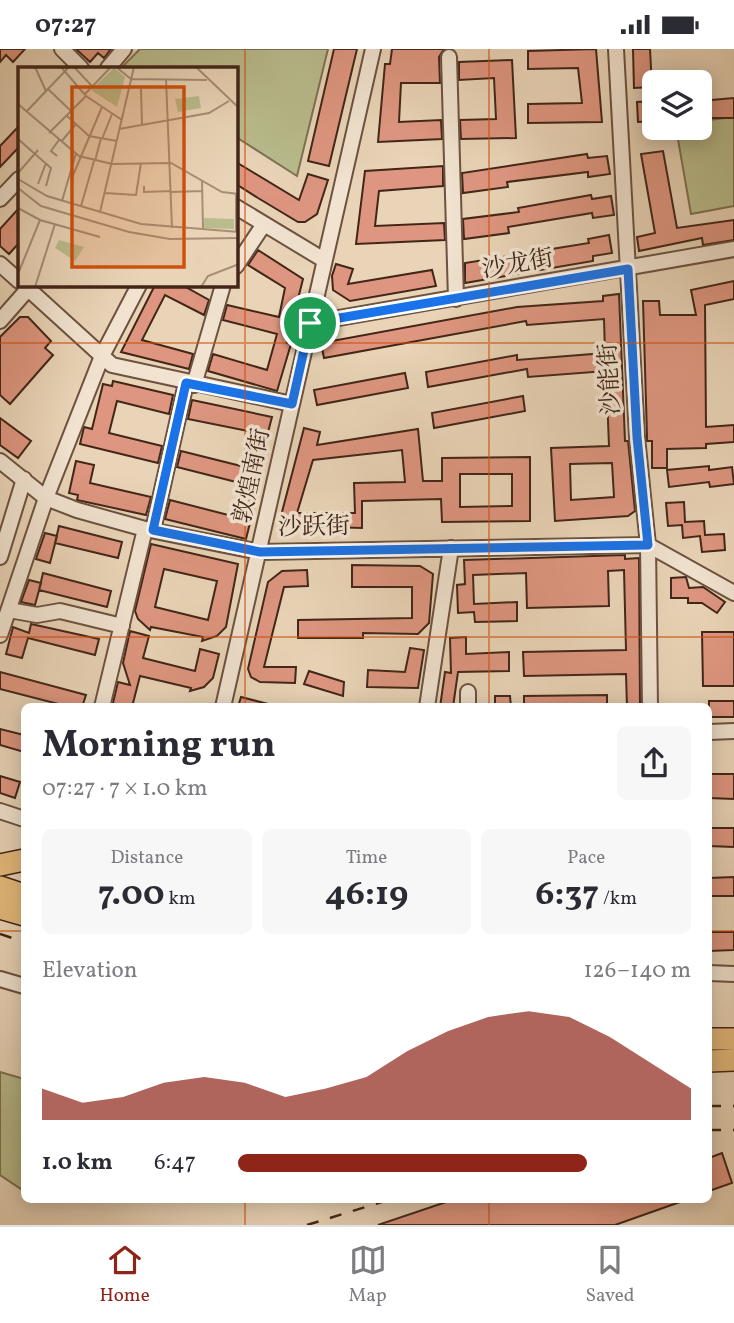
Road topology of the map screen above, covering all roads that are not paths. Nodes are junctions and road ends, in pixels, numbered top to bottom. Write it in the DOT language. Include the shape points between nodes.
graph roads {
  1 [pos="62,49"];
  2 [pos="124,49"];
  3 [pos="373,49"];
  4 [pos="616,49"];
  5 [pos="449,57"];
  6 [pos="80,67"];
  7 [pos="109,67"];
  8 [pos="18,180"];
  9 [pos="0,199"];
  10 [pos="238,208"];
  11 [pos="264,224"];
  12 [pos="734,249"];
  13 [pos="324,260"];
  14 [pos="238,263"];
  15 [pos="0,264"];
  16 [pos="628,269"];
  17 [pos="18,280"];
  18 [pos="23,287"];
  19 [pos="26,287"];
  20 [pos="138,287"];
  21 [pos="222,287"];
  22 [pos="456,299"];
  23 [pos="0,321"];
  24 [pos="310,323"];
  25 [pos="102,356"];
  26 [pos="190,384"];
  27 [pos="292,404"];
  28 [pos="0,461"];
  29 [pos="23,479"];
  30 [pos="46,498"];
  31 [pos="149,529"];
  32 [pos="648,545"];
  33 [pos="451,548"];
  34 [pos="260,552"];
  35 [pos="0,557"];
  36 [pos="734,593"];
  37 [pos="9,610"];
  38 [pos="122,626"];
  39 [pos="0,635"];
  40 [pos="103,703"];
  41 [pos="224,703"];
  42 [pos="429,703"];
  43 [pos="650,703"];
  44 [pos="734,731"];
  45 [pos="712,732"];
  46 [pos="0,811"];
  47 [pos="21,818"];
  48 [pos="21,861"];
  49 [pos="0,865"];
  50 [pos="0,887"];
  51 [pos="21,894"];
  52 [pos="0,908"];
  53 [pos="21,914"];
  54 [pos="712,973"];
  55 [pos="734,974"];
  56 [pos="0,979"];
  57 [pos="21,985"];
  58 [pos="712,1039"];
  59 [pos="734,1039"];
  60 [pos="712,1061"];
  61 [pos="734,1061"];
  1 -- 6 [label="street"];
  2 -- 7 [label="street"];
  3 -- 13 [label="street, 敦煌南街"];
  4 -- 16 [label="street, 沙能街"];
  5 -- 22 [label="street"];
  8 -- 9 [label="street"];
  10 -- 11 [label="street"];
  11 -- 13 [label="street"];
  11 -- 14 [label="street"];
  12 -- 16 [label="street, 沙龙街"];
  13 -- 24 [label="street, 敦煌南街"];
  15 -- 17 [label="street"];
  16 -- 22 [label="street, 沙龙街"];
  16 -- 32 [label="street, 沙能街"];
  18 -- 23 [label="street"];
  19 -- 25 [label="street"];
  20 -- 25 [label="street"];
  21 -- 26 [label="street"];
  22 -- 24 [label="street, 沙龙街"];
  24 -- 27 [label="street, 敦煌南街"];
  25 -- 26 [label="street" via="112,365"];
  25 -- 30 [label="street"];
  26 -- 27 [label="street"];
  26 -- 31 [label="street"];
  27 -- 34 [label="street, 敦煌南街"];
  28 -- 29 [label="street, 沙跃街"];
  29 -- 30 [label="street, 沙跃街"];
  29 -- 35 [label="street"];
  30 -- 31 [label="street, 沙跃街"];
  30 -- 37 [label="street"];
  31 -- 34 [label="street, 沙跃街"];
  31 -- 38 [label="street"];
  32 -- 33 [label="street, 沙跃街"];
  32 -- 36 [label="street"];
  32 -- 43 [label="street, 沙能街"];
  33 -- 34 [label="street, 沙跃街"];
  33 -- 42 [label="street"];
  34 -- 41 [label="street, 敦煌南街"];
  37 -- 38 [label="street" via="37,615 60,611"];
  37 -- 39 [label="street"];
  38 -- 40 [label="street"];
  44 -- 45 [label="street"];
  46 -- 47 [label="street"];
  48 -- 49 [label="highway"];
  50 -- 51 [label="highway"];
  52 -- 53 [label="highway"];
  54 -- 55 [label="street"];
  56 -- 57 [label="street"];
  58 -- 59 [label="highway"];
  60 -- 61 [label="highway"];
}
